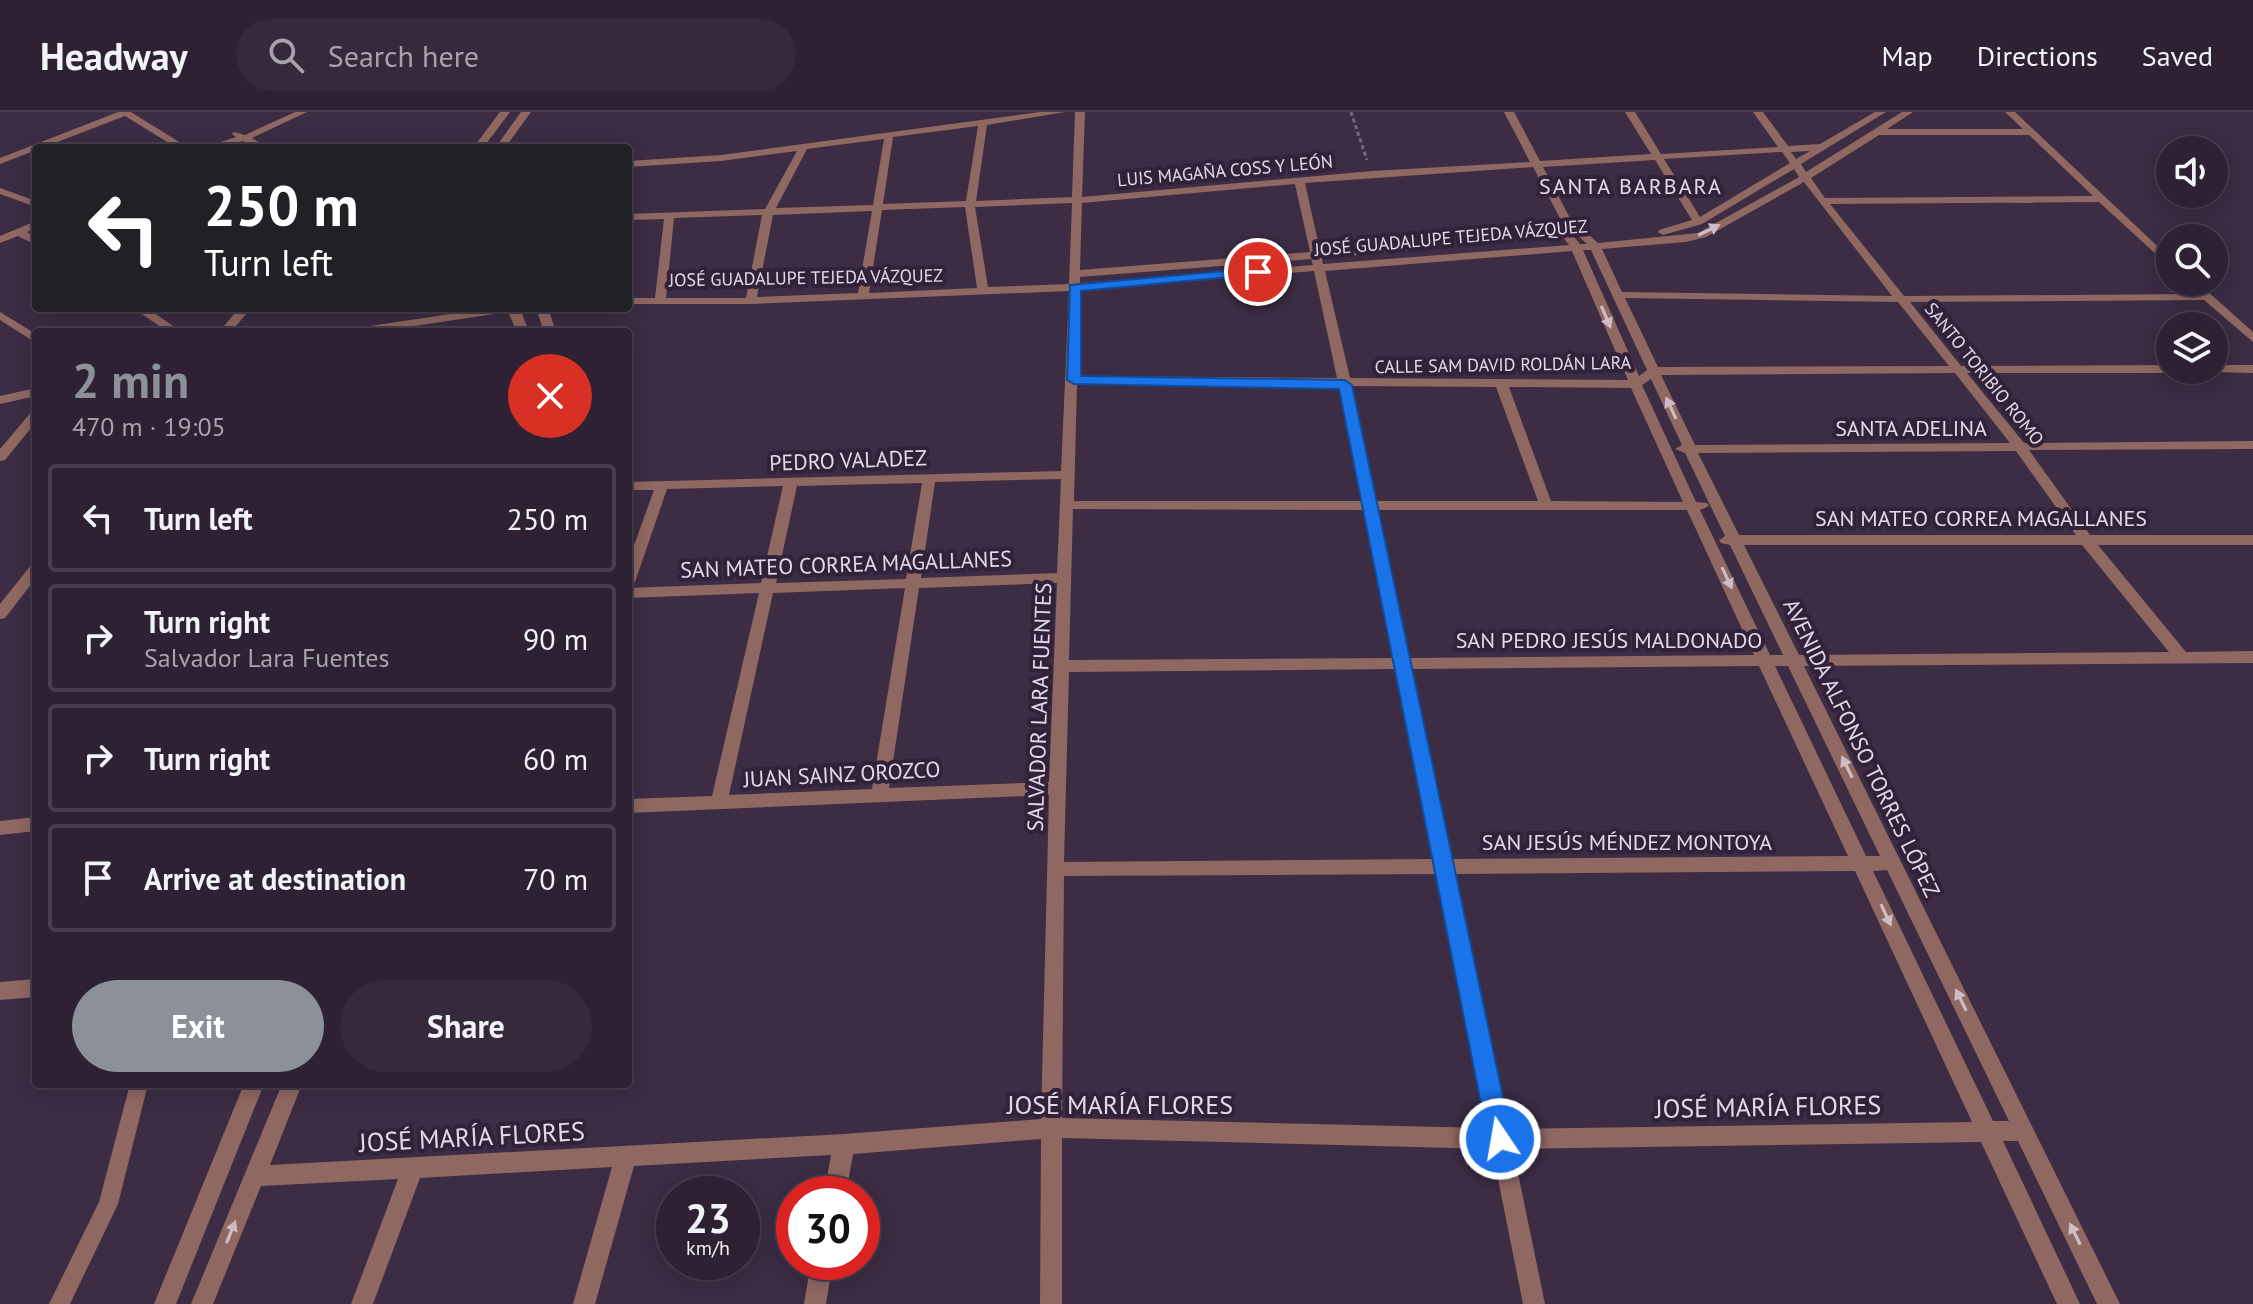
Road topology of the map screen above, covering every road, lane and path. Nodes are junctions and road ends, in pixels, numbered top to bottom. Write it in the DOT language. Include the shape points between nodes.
graph roads {
  1 [pos="125,112"];
  2 [pos="277,112"];
  3 [pos="302,112"];
  4 [pos="505,112"];
  5 [pos="526,112"];
  6 [pos="1060,112"];
  7 [pos="1080,112"];
  8 [pos="1351,112"];
  9 [pos="1509,112"];
  10 [pos="1630,112"];
  11 [pos="1758,112"];
  12 [pos="1881,112"];
  13 [pos="1908,112"];
  14 [pos="2010,112"];
  15 [pos="983,122"];
  16 [pos="232,132"];
  17 [pos="1876,132"];
  18 [pos="2030,132"];
  19 [pos="245,138"];
  20 [pos="889,138"];
  21 [pos="43,144"];
  22 [pos="177,144"];
  23 [pos="215,144"];
  24 [pos="222,144"];
  25 [pos="256,144"];
  26 [pos="481,144"];
  27 [pos="503,144"];
  28 [pos="1824,147"];
  29 [pos="32,148"];
  30 [pos="803,148"];
  31 [pos="1785,148"];
  32 [pos="1656,156"];
  33 [pos="0,161"];
  34 [pos="632,164"];
  35 [pos="1534,164"];
  36 [pos="1798,164"];
  37 [pos="1372,174"];
  38 [pos="1806,177"];
  39 [pos="1299,180"];
  40 [pos="0,191"];
  41 [pos="2098,199"];
  42 [pos="1078,200"];
  43 [pos="1822,201"];
  44 [pos="32,203"];
  45 [pos="970,205"];
  46 [pos="875,209"];
  47 [pos="768,213"];
  48 [pos="669,216"];
  49 [pos="632,217"];
  50 [pos="1566,220"];
  51 [pos="1698,222"];
  52 [pos="32,226"];
  53 [pos="19,232"];
  54 [pos="0,240"];
  55 [pos="32,240"];
  56 [pos="1581,240"];
  57 [pos="2156,251"];
  58 [pos="1318,260"];
  59 [pos="1075,281"];
  60 [pos="983,291"];
  61 [pos="1619,295"];
  62 [pos="863,296"];
  63 [pos="2206,297"];
  64 [pos="660,299"];
  65 [pos="1900,299"];
  66 [pos="632,301"];
  67 [pos="751,301"];
  68 [pos="145,312"];
  69 [pos="242,312"];
  70 [pos="486,312"];
  71 [pos="0,315"];
  72 [pos="170,328"];
  73 [pos="228,328"];
  74 [pos="377,328"];
  75 [pos="32,336"];
  76 [pos="2253,338"];
  77 [pos="1958,369"];
  78 [pos="2156,369"];
  79 [pos="2228,369"];
  80 [pos="2253,369"];
  81 [pos="1654,371"];
  82 [pos="1074,380"];
  83 [pos="1635,384"];
  84 [pos="1345,385"];
  85 [pos="1502,385"];
  86 [pos="32,393"];
  87 [pos="0,400"];
  88 [pos="32,419"];
  89 [pos="2253,445"];
  90 [pos="1664,448"];
  91 [pos="2021,448"];
  92 [pos="1690,449"];
  93 [pos="0,457"];
  94 [pos="1068,475"];
  95 [pos="929,478"];
  96 [pos="791,482"];
  97 [pos="662,485"];
  98 [pos="632,486"];
  99 [pos="1067,505"];
  100 [pos="1368,506"];
  101 [pos="1546,506"];
  102 [pos="1693,506"];
  103 [pos="1718,506"];
  104 [pos="1708,539"];
  105 [pos="1735,540"];
  106 [pos="2253,540"];
  107 [pos="2087,541"];
  108 [pos="632,571"];
  109 [pos="32,573"];
  110 [pos="1065,578"];
  111 [pos="912,583"];
  112 [pos="767,588"];
  113 [pos="632,593"];
  114 [pos="0,614"];
  115 [pos="2253,657"];
  116 [pos="2182,658"];
  117 [pos="1766,661"];
  118 [pos="1795,661"];
  119 [pos="1401,663"];
  120 [pos="1062,666"];
  121 [pos="1059,788"];
  122 [pos="880,794"];
  123 [pos="719,802"];
  124 [pos="632,806"];
  125 [pos="32,824"];
  126 [pos="0,828"];
  127 [pos="1894,863"];
  128 [pos="1862,864"];
  129 [pos="1444,867"];
  130 [pos="1056,869"];
  131 [pos="32,988"];
  132 [pos="0,991"];
  133 [pos="138,1088"];
  134 [pos="252,1088"];
  135 [pos="290,1088"];
  136 [pos="1050,1128"];
  137 [pos="1988,1131"];
  138 [pos="2024,1131"];
  139 [pos="1500,1139"];
  140 [pos="844,1144"];
  141 [pos="626,1155"];
  142 [pos="412,1170"];
  143 [pos="254,1176"];
  144 [pos="838,1176"];
  145 [pos="819,1280"];
  146 [pos="59,1304"];
  147 [pos="165,1304"];
  148 [pos="202,1304"];
  149 [pos="362,1304"];
  150 [pos="584,1304"];
  151 [pos="815,1304"];
  152 [pos="1051,1304"];
  153 [pos="1534,1304"];
  154 [pos="2069,1304"];
  155 [pos="2109,1304"];
  1 -- 21 [label="street"];
  1 -- 22 [label="street"];
  2 -- 16 [label="street"];
  3 -- 19 [label="street"];
  4 -- 26 [label="street"];
  5 -- 27 [label="street"];
  6 -- 15 [label="street"];
  7 -- 42 [label="street, SALVADOR LARA FUENTES"];
  8 -- 37 [label="path"];
  9 -- 35 [label="street, AVENIDA ALFONSO TORRES LÓPEZ"];
  10 -- 32 [label="street"];
  11 -- 31 [label="street, SANTO TORIBIO ROMO"];
  12 -- 28 [label="street, JOSÉ GUADALUPE TEJEDA VÁZQUEZ"];
  13 -- 17 [label="street, JOSÉ GUADALUPE TEJEDA VÁZQUEZ"];
  14 -- 18 [label="street"];
  15 -- 20 [label="street"];
  15 -- 45 [label="street"];
  16 -- 19 [label="street"];
  16 -- 23 [label="street"];
  17 -- 18 [label="street"];
  17 -- 38 [label="street, JOSÉ GUADALUPE TEJEDA VÁZQUEZ"];
  18 -- 41 [label="street"];
  19 -- 24 [label="street"];
  19 -- 25 [label="street"];
  20 -- 30 [label="street"];
  20 -- 46 [label="street"];
  28 -- 31 [label="street, LUIS MAGAÑA COSS Y LEÓN"];
  28 -- 36 [label="street, JOSÉ GUADALUPE TEJEDA VÁZQUEZ"];
  29 -- 33 [label="street"];
  30 -- 34 [label="street"];
  30 -- 47 [label="street"];
  31 -- 32 [label="street, LUIS MAGAÑA COSS Y LEÓN"];
  31 -- 36 [label="street, SANTO TORIBIO ROMO"];
  32 -- 35 [label="street, LUIS MAGAÑA COSS Y LEÓN"];
  32 -- 51 [label="street"];
  35 -- 37 [label="street, LUIS MAGAÑA COSS Y LEÓN"];
  35 -- 50 [label="street, AVENIDA ALFONSO TORRES LÓPEZ"];
  36 -- 38 [label="street, SANTO TORIBIO ROMO"];
  36 -- 51 [label="street, JOSÉ GUADALUPE TEJEDA VÁZQUEZ"];
  37 -- 39 [label="street, LUIS MAGAÑA COSS Y LEÓN"];
  38 -- 43 [label="street, SANTO TORIBIO ROMO"];
  56 -- 38 [label="street, JOSÉ GUADALUPE TEJEDA VÁZQUEZ, one-way" via="1702,235"];
  39 -- 42 [label="street, LUIS MAGAÑA COSS Y LEÓN"];
  39 -- 58 [label="street"];
  40 -- 44 [label="street"];
  41 -- 43 [label="street"];
  41 -- 57 [label="street"];
  42 -- 45 [label="street, LUIS MAGAÑA COSS Y LEÓN"];
  42 -- 59 [label="street, SALVADOR LARA FUENTES"];
  43 -- 65 [label="street, SANTO TORIBIO ROMO"];
  45 -- 46 [label="street, LUIS MAGAÑA COSS Y LEÓN"];
  45 -- 60 [label="street"];
  46 -- 47 [label="street, LUIS MAGAÑA COSS Y LEÓN"];
  46 -- 62 [label="street"];
  47 -- 48 [label="street, LUIS MAGAÑA COSS Y LEÓN"];
  47 -- 67 [label="street"];
  48 -- 49 [label="street, LUIS MAGAÑA COSS Y LEÓN"];
  48 -- 64 [label="street"];
  50 -- 56 [label="street, AVENIDA ALFONSO TORRES LÓPEZ"];
  50 -- 56 [label="street, AVENIDA ALFONSO TORRES LÓPEZ"];
  51 -- 56 [label="street, JOSÉ GUADALUPE TEJEDA VÁZQUEZ" via="1667,232"];
  52 -- 53 [label="street"];
  53 -- 54 [label="street"];
  53 -- 55 [label="street"];
  56 -- 58 [label="street, JOSÉ GUADALUPE TEJEDA VÁZQUEZ"];
  56 -- 61 [label="street, AVENIDA ALFONSO TORRES LÓPEZ"];
  56 -- 83 [label="street, AVENIDA ALFONSO TORRES LÓPEZ, one-way"];
  58 -- 59 [label="street, JOSÉ GUADALUPE TEJEDA VÁZQUEZ"];
  58 -- 84 [label="street"];
  59 -- 60 [label="street, JOSÉ GUADALUPE TEJEDA VÁZQUEZ"];
  59 -- 82 [label="street, SALVADOR LARA FUENTES"];
  60 -- 62 [label="street, JOSÉ GUADALUPE TEJEDA VÁZQUEZ"];
  61 -- 65 [label="street"];
  61 -- 81 [label="street, AVENIDA ALFONSO TORRES LÓPEZ"];
  62 -- 67 [label="street, JOSÉ GUADALUPE TEJEDA VÁZQUEZ"];
  63 -- 65 [label="street"];
  63 -- 76 [label="street"];
  64 -- 66 [label="street, JOSÉ GUADALUPE TEJEDA VÁZQUEZ"];
  64 -- 67 [label="street, JOSÉ GUADALUPE TEJEDA VÁZQUEZ"];
  65 -- 77 [label="street, SANTO TORIBIO ROMO"];
  68 -- 72 [label="street"];
  69 -- 73 [label="street"];
  70 -- 74 [label="street"];
  71 -- 75 [label="street"];
  77 -- 78 [label="street, CALLE SAM DAVID ROLDÁN LARA"];
  77 -- 81 [label="street, CALLE SAM DAVID ROLDÁN LARA"];
  77 -- 91 [label="street, SANTO TORIBIO ROMO"];
  79 -- 80 [label="street"];
  81 -- 83 [label="street, CALLE SAM DAVID ROLDÁN LARA"];
  92 -- 81 [label="street, AVENIDA ALFONSO TORRES LÓPEZ, one-way"];
  82 -- 84 [label="street, CALLE SAM DAVID ROLDÁN LARA"];
  82 -- 94 [label="street, SALVADOR LARA FUENTES"];
  83 -- 85 [label="street, CALLE SAM DAVID ROLDÁN LARA"];
  83 -- 90 [label="street, AVENIDA ALFONSO TORRES LÓPEZ"];
  84 -- 85 [label="street, CALLE SAM DAVID ROLDÁN LARA"];
  84 -- 100 [label="street"];
  85 -- 101 [label="street"];
  86 -- 87 [label="street"];
  88 -- 93 [label="street"];
  89 -- 91 [label="street, SANTA ADELINA"];
  90 -- 92 [label="street, SANTA ADELINA"];
  90 -- 102 [label="street, AVENIDA ALFONSO TORRES LÓPEZ"];
  91 -- 92 [label="street, SANTA ADELINA"];
  91 -- 107 [label="street, SANTO TORIBIO ROMO"];
  92 -- 103 [label="street, AVENIDA ALFONSO TORRES LÓPEZ"];
  94 -- 95 [label="street, PEDRO VALADEZ"];
  94 -- 99 [label="street, SALVADOR LARA FUENTES"];
  95 -- 96 [label="street, PEDRO VALADEZ"];
  95 -- 111 [label="street"];
  96 -- 97 [label="street, PEDRO VALADEZ"];
  96 -- 112 [label="street"];
  97 -- 98 [label="street, PEDRO VALADEZ"];
  97 -- 108 [label="street"];
  99 -- 100 [label="street"];
  99 -- 110 [label="street, SALVADOR LARA FUENTES"];
  100 -- 101 [label="street"];
  100 -- 119 [label="street"];
  101 -- 102 [label="street"];
  102 -- 103 [label="street"];
  102 -- 104 [label="street, AVENIDA ALFONSO TORRES LÓPEZ"];
  103 -- 105 [label="street, AVENIDA ALFONSO TORRES LÓPEZ"];
  104 -- 105 [label="street, SAN MATEO CORREA MAGALLANES"];
  104 -- 117 [label="street, AVENIDA ALFONSO TORRES LÓPEZ, one-way"];
  105 -- 107 [label="street, SAN MATEO CORREA MAGALLANES"];
  105 -- 118 [label="street, AVENIDA ALFONSO TORRES LÓPEZ"];
  106 -- 107 [label="street, SAN MATEO CORREA MAGALLANES"];
  107 -- 116 [label="street, SANTO TORIBIO ROMO"];
  109 -- 114 [label="street"];
  110 -- 111 [label="street, SAN MATEO CORREA MAGALLANES"];
  110 -- 120 [label="street, SALVADOR LARA FUENTES"];
  111 -- 112 [label="street, SAN MATEO CORREA MAGALLANES"];
  111 -- 122 [label="street"];
  112 -- 113 [label="street, SAN MATEO CORREA MAGALLANES"];
  112 -- 123 [label="street"];
  115 -- 116 [label="street, SAN PEDRO JESÚS MALDONADO"];
  116 -- 118 [label="street, SAN PEDRO JESÚS MALDONADO"];
  117 -- 118 [label="street, SAN PEDRO JESÚS MALDONADO"];
  117 -- 119 [label="street, SAN PEDRO JESÚS MALDONADO"];
  117 -- 128 [label="street, AVENIDA ALFONSO TORRES LÓPEZ"];
  127 -- 118 [label="street, AVENIDA ALFONSO TORRES LÓPEZ, one-way"];
  119 -- 120 [label="street, SAN PEDRO JESÚS MALDONADO"];
  119 -- 129 [label="street"];
  120 -- 121 [label="street, SALVADOR LARA FUENTES"];
  121 -- 122 [label="street, JUAN SAINZ OROZCO"];
  121 -- 130 [label="street, SALVADOR LARA FUENTES"];
  122 -- 123 [label="street, JUAN SAINZ OROZCO"];
  123 -- 124 [label="street, JUAN SAINZ OROZCO"];
  125 -- 126 [label="street"];
  127 -- 128 [label="street, SAN JESÚS MÉNDEZ MONTOYA"];
  138 -- 127 [label="street, AVENIDA ALFONSO TORRES LÓPEZ, one-way"];
  128 -- 129 [label="street, SAN JESÚS MÉNDEZ MONTOYA"];
  128 -- 137 [label="street, AVENIDA ALFONSO TORRES LÓPEZ, one-way"];
  129 -- 130 [label="street, SAN JESÚS MÉNDEZ MONTOYA"];
  129 -- 139 [label="street"];
  130 -- 136 [label="street, SALVADOR LARA FUENTES"];
  131 -- 132 [label="street"];
  133 -- 146 [label="lane" via="108,1204"];
  134 -- 147 [label="street"];
  135 -- 143 [label="street"];
  136 -- 139 [label="street, JOSÉ MARÍA FLORES"];
  136 -- 140 [label="street, JOSÉ MARÍA FLORES"];
  136 -- 152 [label="street, SALVADOR LARA FUENTES"];
  137 -- 138 [label="street, JOSÉ MARÍA FLORES"];
  137 -- 139 [label="street, JOSÉ MARÍA FLORES"];
  137 -- 154 [label="street, AVENIDA ALFONSO TORRES LÓPEZ"];
  155 -- 138 [label="street, AVENIDA ALFONSO TORRES LÓPEZ, one-way"];
  139 -- 153 [label="street"];
  140 -- 141 [label="street, JOSÉ MARÍA FLORES"];
  140 -- 144 [label="street"];
  141 -- 142 [label="street, JOSÉ MARÍA FLORES"];
  141 -- 150 [label="street"];
  142 -- 143 [label="street, JOSÉ MARÍA FLORES"];
  142 -- 149 [label="street"];
  148 -- 143 [label="street, one-way"];
  145 -- 151 [label="street"];
}
